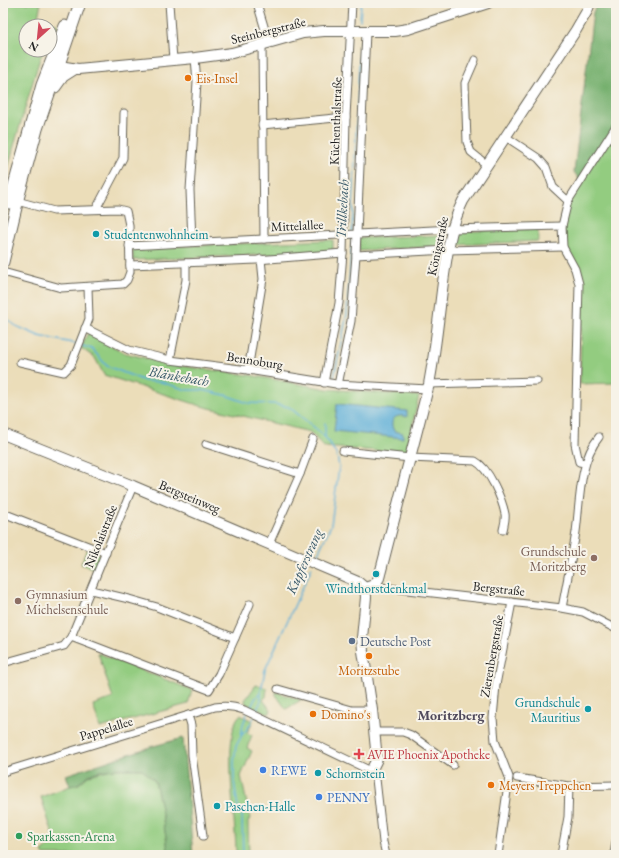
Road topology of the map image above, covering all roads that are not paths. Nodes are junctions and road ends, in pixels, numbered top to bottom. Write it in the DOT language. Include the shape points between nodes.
graph roads {
  1 [pos="74,3"];
  2 [pos="80,3"];
  3 [pos="169,3"];
  4 [pos="257,3"];
  5 [pos="352,3"];
  6 [pos="488,3"];
  7 [pos="590,3"];
  8 [pos="473,5"];
  9 [pos="351,31"];
  10 [pos="366,32"];
  11 [pos="266,44"];
  12 [pos="194,58"];
  13 [pos="173,60"];
  14 [pos="475,60"];
  15 [pos="55,64"];
  16 [pos="74,69"];
  17 [pos="48,98"];
  18 [pos="124,113"];
  19 [pos="346,117"];
  20 [pos="262,126"];
  21 [pos="616,126"];
  22 [pos="506,137"];
  23 [pos="487,165"];
  24 [pos="568,201"];
  25 [pos="17,202"];
  26 [pos="96,209"];
  27 [pos="562,226"];
  28 [pos="3,229"];
  29 [pos="452,229"];
  30 [pos="343,235"];
  31 [pos="357,235"];
  32 [pos="264,238"];
  33 [pos="192,242"];
  34 [pos="129,246"];
  35 [pos="563,247"];
  36 [pos="448,250"];
  37 [pos="343,254"];
  38 [pos="356,255"];
  39 [pos="261,260"];
  40 [pos="3,262"];
  41 [pos="186,263"];
  42 [pos="130,265"];
  43 [pos="3,272"];
  44 [pos="88,287"];
  45 [pos="85,328"];
  46 [pos="170,360"];
  47 [pos="20,362"];
  48 [pos="248,370"];
  49 [pos="537,381"];
  50 [pos="324,383"];
  51 [pos="338,384"];
  52 [pos="429,387"];
  53 [pos="3,434"];
  54 [pos="599,437"];
  55 [pos="313,439"];
  56 [pos="206,444"];
  57 [pos="342,451"];
  58 [pos="410,458"];
  59 [pos="585,463"];
  60 [pos="300,474"];
  61 [pos="133,486"];
  62 [pos="3,513"];
  63 [pos="504,530"];
  64 [pos="269,544"];
  65 [pos="106,553"];
  66 [pos="376,584"];
  67 [pos="365,588"];
  68 [pos="91,590"];
  69 [pos="512,602"];
  70 [pos="250,604"];
  71 [pos="562,608"];
  72 [pos="616,629"];
  73 [pos="72,637"];
  74 [pos="235,638"];
  75 [pos="3,663"];
  76 [pos="278,688"];
  77 [pos="372,710"];
  78 [pos="188,716"];
  79 [pos="375,732"];
  80 [pos="453,765"];
  81 [pos="371,771"];
  82 [pos="3,772"];
  83 [pos="517,778"];
  84 [pos="616,785"];
  85 [pos="568,786"];
  86 [pos="203,836"];
  87 [pos="616,842"];
  88 [pos="386,855"];
  89 [pos="498,855"];
  90 [pos="561,855"];
  91 [pos="614,855"];
  1 -- 15 [label="main road"];
  2 -- 15 [label="main road"];
  3 -- 13 [label="street"];
  4 -- 11 [label="street"];
  5 -- 9 [label="street, Küchenthalstraße"];
  6 -- 8 [label="street, Steinbergstraße"];
  7 -- 22 [label="street, Königstraße" via="588,11"];
  8 -- 10 [label="street, Steinbergstraße" via="408,29"];
  9 -- 10 [label="street, Steinbergstraße"];
  9 -- 11 [label="street, Steinbergstraße" via="303,33"];
  9 -- 19 [label="street, Küchenthalstraße"];
  10 -- 31 [label="street, Küchenthalstraße"];
  11 -- 12 [label="street, Steinbergstraße" via="232,53"];
  11 -- 20 [label="street"];
  12 -- 13 [label="street, Steinbergstraße"];
  12 -- 33 [label="street" via="198,82 190,190"];
  13 -- 16 [label="street, Steinbergstraße"];
  14 -- 23 [label="street" via="466,83 467,142 471,152"];
  15 -- 16 [label="street, Steinbergstraße"];
  15 -- 17 [label="main road"];
  15 -- 28 [label="main road" via="42,84"];
  16 -- 17 [label="main road" via="60,79"];
  17 -- 25 [label="main road"];
  18 -- 26 [label="street" via="123,158"];
  19 -- 20 [label="street"];
  19 -- 30 [label="street, Küchenthalstraße"];
  20 -- 32 [label="street"];
  21 -- 24 [label="street"];
  22 -- 23 [label="street, Königstraße"];
  22 -- 24 [label="street" via="538,158 546,167 553,187"];
  23 -- 29 [label="street, Königstraße" via="463,201"];
  24 -- 27 [label="street"];
  25 -- 26 [label="street" via="54,211"];
  25 -- 40 [label="main road"];
  26 -- 34 [label="street" via="126,211"];
  27 -- 29 [label="street, Mittelallee"];
  27 -- 35 [label="street"];
  29 -- 31 [label="street, Mittelallee"];
  29 -- 36 [label="street, Königstraße"];
  30 -- 31 [label="street, Mittelallee"];
  30 -- 32 [label="street, Mittelallee"];
  30 -- 37 [label="street, Küchenthalstraße"];
  31 -- 38 [label="street, Küchenthalstraße"];
  32 -- 33 [label="street, Mittelallee"];
  33 -- 34 [label="street, Mittelallee"];
  34 -- 42 [label="street"];
  35 -- 36 [label="street"];
  35 -- 59 [label="street" via="575,269 579,284 575,444 579,462"];
  36 -- 38 [label="street"];
  36 -- 52 [label="street, Königstraße"];
  37 -- 39 [label="street"];
  37 -- 50 [label="street, Küchenthalstraße" via="339,303"];
  38 -- 51 [label="street, Küchenthalstraße" via="351,321"];
  39 -- 41 [label="street"];
  39 -- 48 [label="street" via="263,279"];
  41 -- 42 [label="street"];
  41 -- 46 [label="street" via="186,280"];
  42 -- 44 [label="street" via="130,272 123,284"];
  43 -- 44 [label="street" via="61,288"];
  44 -- 45 [label="street" via="89,319"];
  45 -- 46 [label="street, Bennoburg" via="129,350"];
  45 -- 47 [label="street" via="71,365 64,372"];
  46 -- 48 [label="street, Bennoburg"];
  48 -- 50 [label="street, Bennoburg"];
  49 -- 52 [label="street, Bennoburg"];
  50 -- 51 [label="street, Bennoburg"];
  51 -- 52 [label="street, Bennoburg"];
  52 -- 58 [label="street, Königstraße"];
  53 -- 61 [label="street, Bergsteinweg"];
  54 -- 59 [label="street"];
  55 -- 60 [label="street"];
  56 -- 60 [label="street"];
  57 -- 58 [label="street"];
  58 -- 63 [label="street" via="480,463 493,482 502,503 506,516"];
  58 -- 66 [label="street, Königstraße"];
  59 -- 71 [label="street"];
  60 -- 64 [label="street"];
  61 -- 64 [label="street, Bergsteinweg"];
  61 -- 65 [label="street, Nikolaistraße"];
  62 -- 65 [label="street"];
  64 -- 67 [label="street, Bergsteinweg" via="358,582"];
  65 -- 68 [label="street, Nikolaistraße"];
  66 -- 67 [label="street"];
  66 -- 69 [label="street, Bergstraße" via="381,587"];
  67 -- 77 [label="street" via="362,651"];
  68 -- 73 [label="street, Nikolaistraße"];
  68 -- 74 [label="street" via="157,607"];
  69 -- 71 [label="street, Bergstraße"];
  69 -- 89 [label="street, Zierenbergstraße" via="496,685 493,718 495,741 509,777"];
  70 -- 74 [label="street"];
  71 -- 72 [label="street, Bergstraße" via="583,612"];
  73 -- 74 [label="street" via="210,690"];
  73 -- 75 [label="street" via="64,646"];
  76 -- 77 [label="street" via="352,710"];
  77 -- 79 [label="street"];
  78 -- 81 [label="street, Pappelallee" via="216,707 234,706"];
  78 -- 82 [label="street, Pappelallee"];
  78 -- 86 [label="street"];
  79 -- 80 [label="street" via="403,732 411,735"];
  79 -- 81 [label="street" via="377,759"];
  81 -- 88 [label="street" via="376,779 382,840"];
  83 -- 85 [label="street"];
  84 -- 85 [label="street"];
  85 -- 90 [label="street" via="568,817"];
  87 -- 91 [label="street"];
}
